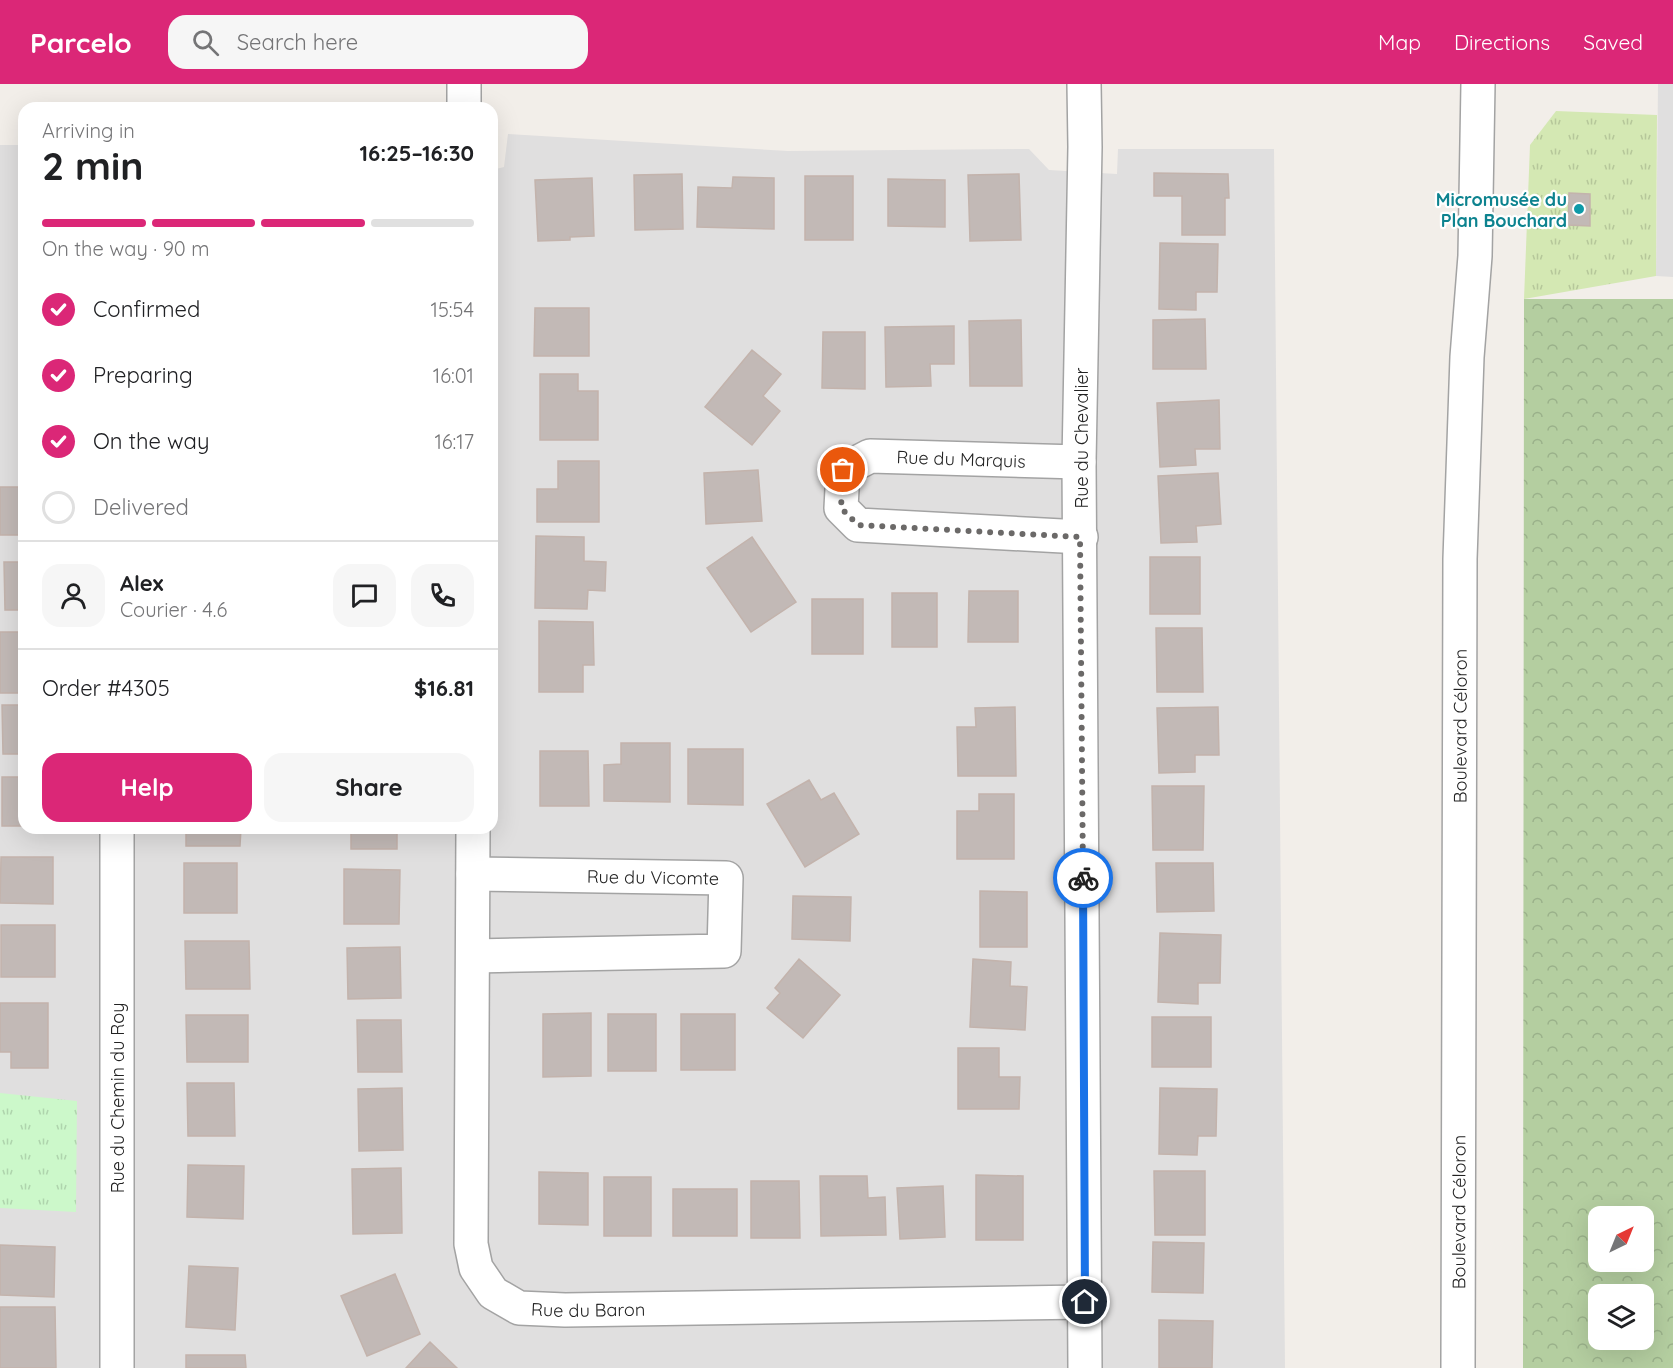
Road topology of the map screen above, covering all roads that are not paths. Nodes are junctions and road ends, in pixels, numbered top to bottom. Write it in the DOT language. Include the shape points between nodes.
graph roads {
  1 [pos="464,84"];
  2 [pos="1084,84"];
  3 [pos="1478,84"];
  4 [pos="464,102"];
  5 [pos="1079,462"];
  6 [pos="1080,537"];
  7 [pos="117,834"];
  8 [pos="473,834"];
  9 [pos="473,874"];
  10 [pos="474,956"];
  11 [pos="1085,1302"];
  12 [pos="117,1368"];
  13 [pos="1085,1368"];
  14 [pos="1458,1368"];
  1 -- 4 [label="street"];
  2 -- 5 [label="street, Rue du Chevalier"];
  3 -- 14 [label="street, Boulevard Céloron" via="1475,256 1460,548"];
  5 -- 6 [label="street, Rue du Chevalier"];
  5 -- 6 [label="street, Rue du Marquis" via="870,456 843,470 841,508 858,525"];
  6 -- 11 [label="street, Rue du Chevalier"];
  7 -- 12 [label="street, Rue du Chemin du Roy"];
  8 -- 9 [label="street, Rue du Baron"];
  9 -- 10 [label="street, Rue du Baron"];
  9 -- 10 [label="street, Rue du Vicomte" via="726,878 724,951"];
  10 -- 11 [label="street, Rue du Baron" via="471,1244 476,1268 493,1293 519,1308"];
  11 -- 13 [label="street, Rue du Chevalier"];
}
